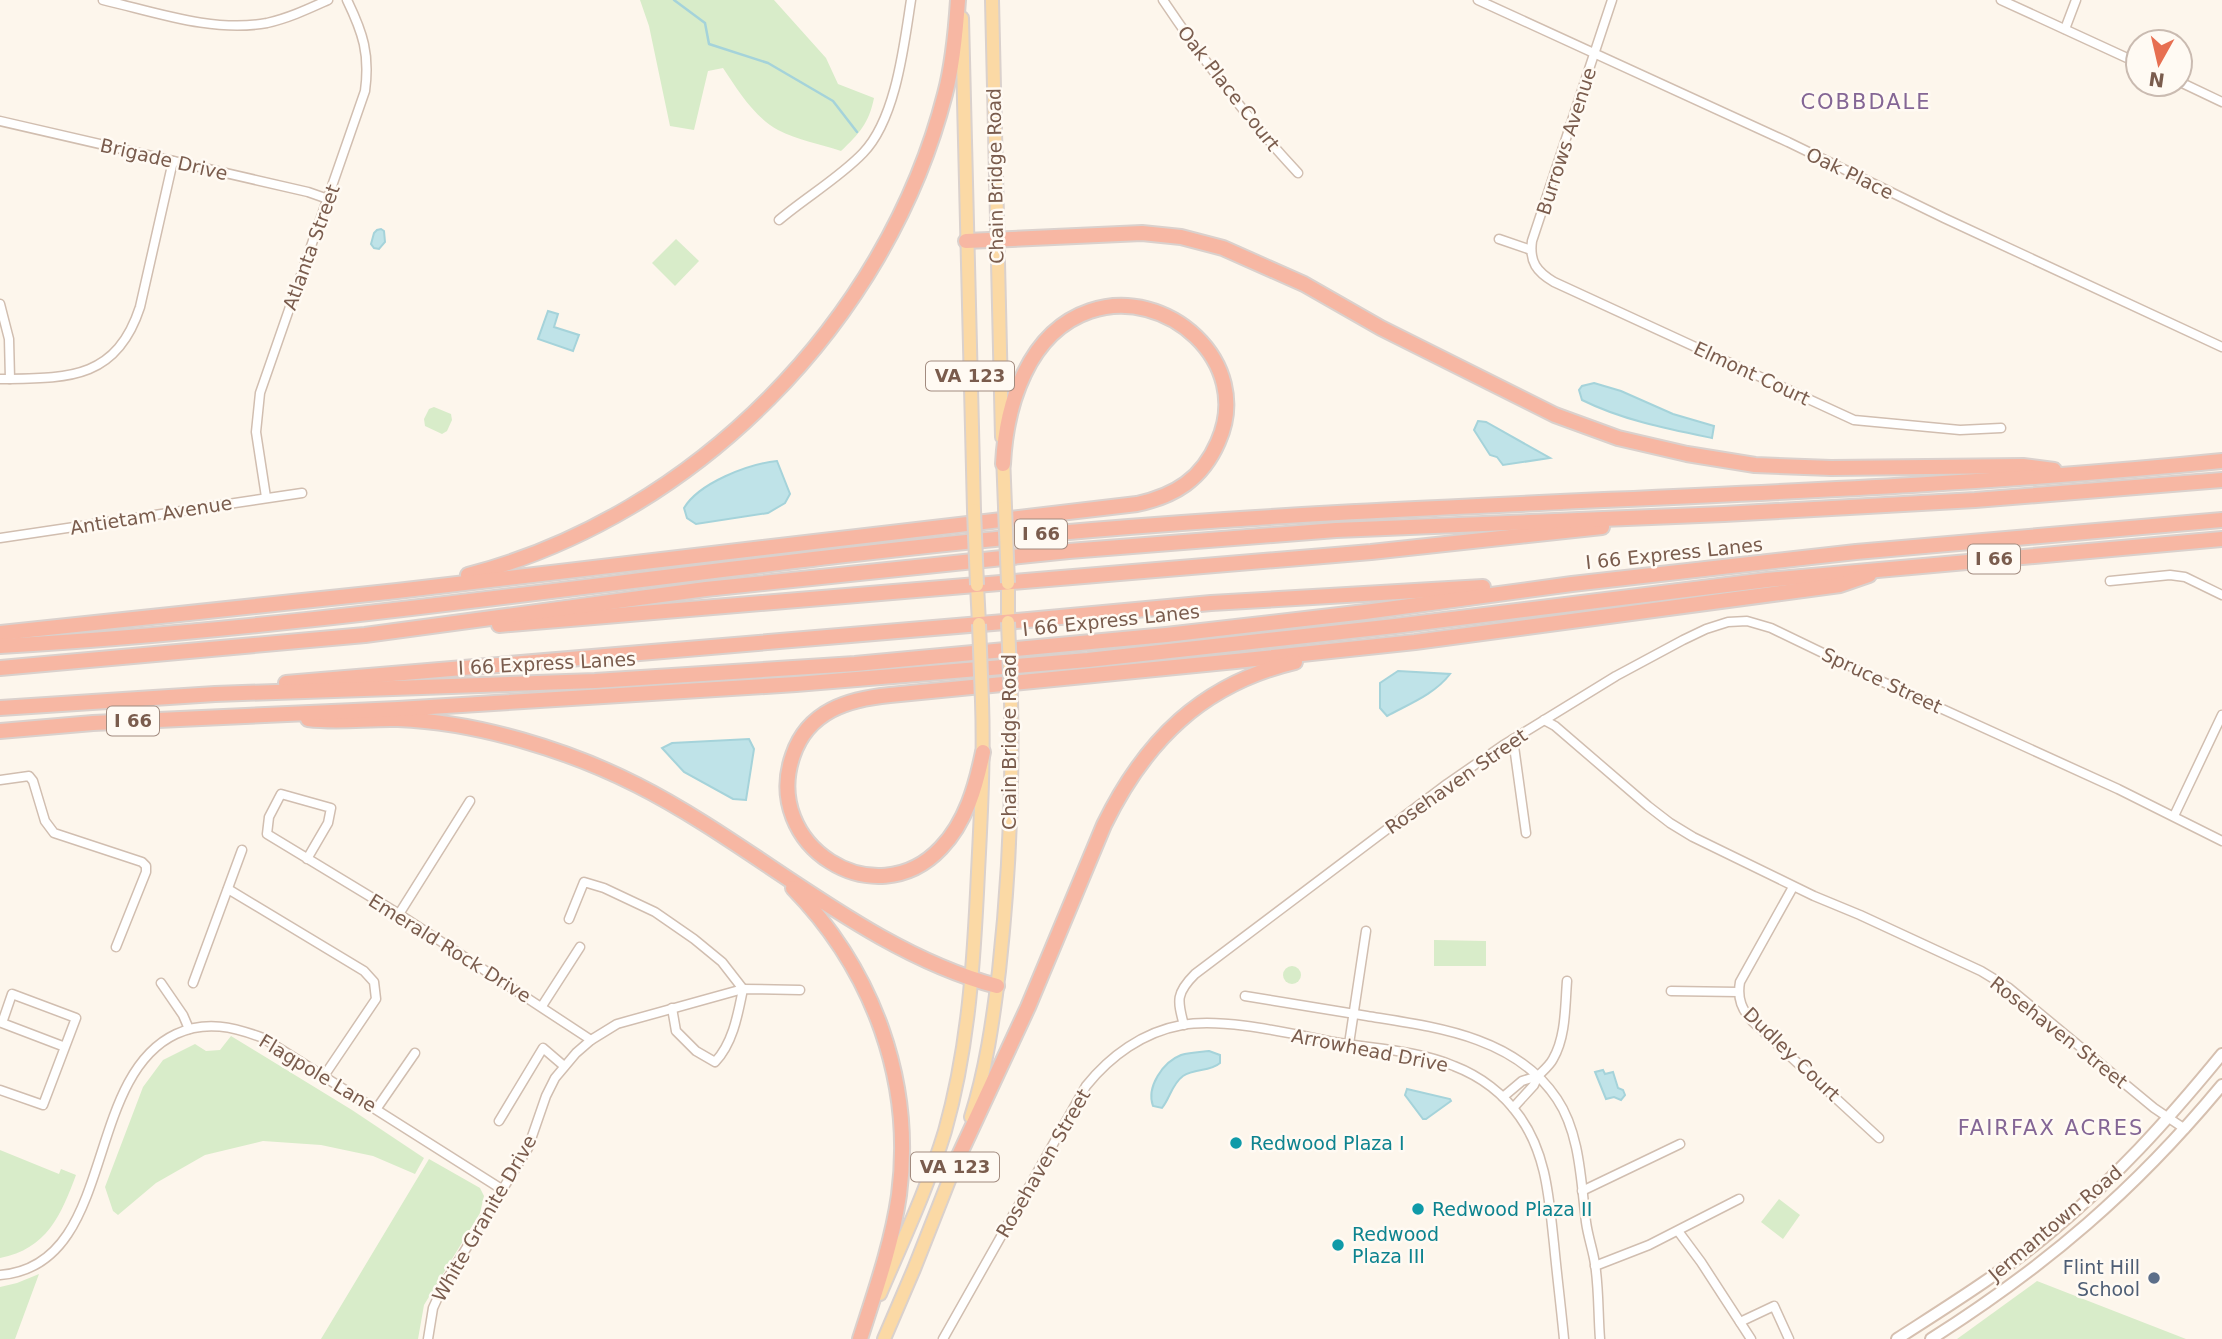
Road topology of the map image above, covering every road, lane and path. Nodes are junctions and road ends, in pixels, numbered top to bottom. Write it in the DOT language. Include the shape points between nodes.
graph roads {
  1 [pos="103,0"];
  2 [pos="328,0"];
  3 [pos="347,0"];
  4 [pos="911,0"];
  5 [pos="960,0"];
  6 [pos="992,0"];
  7 [pos="1163,0"];
  8 [pos="1478,0"];
  9 [pos="1612,0"];
  10 [pos="2001,0"];
  11 [pos="2076,0"];
  12 [pos="2065,29"];
  13 [pos="1595,54"];
  14 [pos="2124,56"];
  15 [pos="2194,89"];
  16 [pos="2222,102"];
  17 [pos="0,121"];
  18 [pos="173,161"];
  19 [pos="1298,173"];
  20 [pos="328,199"];
  21 [pos="779,220"];
  22 [pos="1499,239"];
  23 [pos="996,240"];
  24 [pos="966,242"];
  25 [pos="1531,250"];
  26 [pos="0,304"];
  27 [pos="2222,347"];
  28 [pos="0,379"];
  29 [pos="10,379"];
  30 [pos="2001,428"];
  31 [pos="2222,461"];
  32 [pos="1003,464"];
  33 [pos="2086,475"];
  34 [pos="2222,480"];
  35 [pos="302,493"];
  36 [pos="266,497"];
  37 [pos="1724,514"];
  38 [pos="2222,520"];
  39 [pos="0,537"];
  40 [pos="2222,539"];
  41 [pos="1891,567"];
  42 [pos="2110,581"];
  43 [pos="1008,583"];
  44 [pos="1572,584"];
  45 [pos="977,585"];
  46 [pos="397,591"];
  47 [pos="2222,595"];
  48 [pos="1009,622"];
  49 [pos="979,624"];
  50 [pos="0,633"];
  51 [pos="365,635"];
  52 [pos="1415,642"];
  53 [pos="0,646"];
  54 [pos="0,668"];
  55 [pos="215,694"];
  56 [pos="0,708"];
  57 [pos="265,714"];
  58 [pos="2222,715"];
  59 [pos="1544,720"];
  60 [pos="0,731"];
  61 [pos="1513,739"];
  62 [pos="984,752"];
  63 [pos="0,780"];
  64 [pos="470,801"];
  65 [pos="2174,816"];
  66 [pos="1526,833"];
  67 [pos="2222,841"];
  68 [pos="242,850"];
  69 [pos="307,859"];
  70 [pos="770,865"];
  71 [pos="1793,887"];
  72 [pos="228,889"];
  73 [pos="399,915"];
  74 [pos="569,919"];
  75 [pos="1366,931"];
  76 [pos="116,947"];
  77 [pos="580,947"];
  78 [pos="972,979"];
  79 [pos="1567,981"];
  80 [pos="161,984"];
  81 [pos="193,984"];
  82 [pos="997,986"];
  83 [pos="743,989"];
  84 [pos="800,990"];
  85 [pos="1671,991"];
  86 [pos="1738,992"];
  87 [pos="1245,996"];
  88 [pos="542,1006"];
  89 [pos="672,1007"];
  90 [pos="1353,1014"];
  91 [pos="1184,1025"];
  92 [pos="189,1029"];
  93 [pos="591,1040"];
  94 [pos="1349,1044"];
  95 [pos="65,1047"];
  96 [pos="415,1053"];
  97 [pos="2222,1054"];
  98 [pos="564,1066"];
  99 [pos="324,1076"];
  100 [pos="1538,1076"];
  101 [pos="2222,1084"];
  102 [pos="0,1090"];
  103 [pos="1503,1097"];
  104 [pos="377,1108"];
  105 [pos="1513,1108"];
  106 [pos="2169,1118"];
  107 [pos="499,1121"];
  108 [pos="2185,1129"];
  109 [pos="1879,1138"];
  110 [pos="1680,1144"];
  111 [pos="956,1162"];
  112 [pos="503,1190"];
  113 [pos="1582,1191"];
  114 [pos="1739,1199"];
  115 [pos="1678,1231"];
  116 [pos="1595,1266"];
  117 [pos="0,1275"];
  118 [pos="1740,1322"];
  119 [pos="428,1339"];
  120 [pos="860,1339"];
  121 [pos="884,1339"];
  122 [pos="943,1339"];
  123 [pos="1564,1339"];
  124 [pos="1600,1339"];
  125 [pos="1751,1339"];
  126 [pos="1789,1339"];
  127 [pos="1897,1339"];
  128 [pos="1931,1339"];
  1 -- 2 [label="street" via="225,25 279,20"];
  3 -- 20 [label="street, Atlanta Street" via="363,37 367,75 361,107"];
  4 -- 21 [label="street" via="893,92 876,136 861,155"];
  5 -- 24 [label="main road, Chain Bridge Road / VA 123"];
  5 -- 46 [label="highway" via="935,132 899,220 831,327 795,369 695,462 588,530 500,567"];
  6 -- 23 [label="main road, Chain Bridge Road / VA 123"];
  7 -- 19 [label="street, Oak Place Court" via="1228,92"];
  8 -- 13 [label="street, Oak Place"];
  9 -- 13 [label="street, Burrows Avenue"];
  10 -- 12 [label="street"];
  11 -- 12 [label="street"];
  12 -- 14 [label="street"];
  13 -- 25 [label="street, Burrows Avenue"];
  13 -- 27 [label="street, Oak Place"];
  15 -- 16 [label="street"];
  17 -- 18 [label="street, Brigade Drive"];
  18 -- 20 [label="street, Brigade Drive"];
  18 -- 29 [label="street" via="140,307 122,344 102,363 79,374"];
  20 -- 36 [label="street, Atlanta Street" via="260,394 256,432"];
  22 -- 25 [label="street"];
  23 -- 24 [label="highway"];
  23 -- 32 [label="main road, Chain Bridge Road / VA 123"];
  23 -- 33 [label="highway" via="1142,233 1223,248 1304,284 1555,415 1618,438 1687,454 1780,466 2023,466"];
  24 -- 45 [label="main road, Chain Bridge Road / VA 123, bridge"];
  25 -- 30 [label="street, Elmont Court" via="1537,270 1554,282 1854,420 1960,430"];
  26 -- 29 [label="street" via="9,339"];
  28 -- 29 [label="street"];
  31 -- 33 [label="highway, I 66"];
  32 -- 43 [label="main road, Chain Bridge Road / VA 123, bridge"];
  32 -- 46 [label="highway" via="1010,413 1026,369 1056,330 1093,310 1122,306 1173,320 1206,347 1224,378 1226,418 1213,454 1185,485 1161,499"];
  33 -- 53 [label="highway, I 66" via="1307,513 1148,525 845,554 262,626"];
  34 -- 37 [label="highway, I 66 Express Lanes"];
  35 -- 36 [label="street, Antietam Avenue"];
  36 -- 39 [label="street, Antietam Avenue"];
  37 -- 43 [label="highway" via="1371,552"];
  37 -- 51 [label="highway, I 66 Express Lanes" via="1336,530 1069,551 719,587"];
  38 -- 44 [label="highway, I 66 Express Lanes" via="1856,552"];
  40 -- 41 [label="highway, I 66"];
  41 -- 52 [label="highway" via="1840,586"];
  41 -- 57 [label="highway, I 66" via="1088,660 796,684"];
  42 -- 47 [label="street" via="2170,575"];
  43 -- 45 [label="highway"];
  43 -- 48 [label="main road, Chain Bridge Road / VA 123"];
  44 -- 48 [label="highway" via="1531,582 1237,601"];
  44 -- 55 [label="highway, I 66 Express Lanes" via="1179,634 855,664 595,681"];
  45 -- 49 [label="main road, Chain Bridge Road / VA 123"];
  45 -- 51 [label="highway"];
  46 -- 50 [label="highway"];
  48 -- 49 [label="highway"];
  48 -- 82 [label="main road, Chain Bridge Road / VA 123, bridge" via="1010,823"];
  49 -- 55 [label="highway" via="291,683"];
  49 -- 62 [label="main road, Chain Bridge Road / VA 123, bridge"];
  51 -- 54 [label="highway, I 66 Express Lanes"];
  52 -- 62 [label="highway" via="851,701 825,712 798,742 788,777 792,816 812,848 841,869 870,876 902,873 930,859 950,838 972,796"];
  52 -- 111 [label="highway" via="1293,663 1251,676 1196,707 1161,737 1129,779 1104,825 1028,1007"];
  55 -- 56 [label="highway, I 66 Express Lanes"];
  57 -- 60 [label="highway, I 66"];
  57 -- 70 [label="highway" via="327,722 398,719 444,723 536,746 636,784"];
  58 -- 65 [label="street"];
  59 -- 61 [label="street, Rosehaven Street"];
  59 -- 65 [label="street, Spruce Street" via="1706,629 1728,622 1757,623"];
  59 -- 71 [label="street, Rosehaven Street" via="1670,823"];
  61 -- 66 [label="street"];
  61 -- 91 [label="street, Rosehaven Street" via="1195,974 1180,991"];
  62 -- 78 [label="main road, Chain Bridge Road / VA 123"];
  63 -- 76 [label="street" via="30,776 45,821 54,833 146,866"];
  64 -- 73 [label="street"];
  65 -- 67 [label="street, Spruce Street"];
  68 -- 72 [label="street"];
  69 -- 69 [label="street, Emerald Rock Drive" via="267,835 269,817 281,794 331,808 328,823"];
  69 -- 73 [label="street, Emerald Rock Drive"];
  70 -- 78 [label="highway" via="850,919"];
  70 -- 120 [label="highway" via="819,916 859,976 877,1013 895,1076 902,1149 898,1198"];
  71 -- 86 [label="street, Dudley Court"];
  71 -- 106 [label="street, Rosehaven Street" via="1981,971 2025,1000"];
  72 -- 81 [label="street"];
  72 -- 99 [label="street" via="364,971 374,982 376,999"];
  73 -- 88 [label="street, Emerald Rock Drive"];
  74 -- 83 [label="street" via="584,882 604,888 655,912 695,939 722,962"];
  75 -- 90 [label="street"];
  77 -- 88 [label="street"];
  78 -- 82 [label="highway"];
  78 -- 120 [label="main road, Chain Bridge Road / VA 123" via="960,1064 941,1142"];
  79 -- 100 [label="street" via="1558,1047"];
  80 -- 92 [label="street"];
  82 -- 111 [label="main road, Chain Bridge Road / VA 123" via="979,1087"];
  83 -- 84 [label="street, White Granite Drive"];
  83 -- 89 [label="street, White Granite Drive"];
  83 -- 89 [label="street" via="735,1025 715,1062 676,1031"];
  85 -- 86 [label="street"];
  86 -- 109 [label="street, Dudley Court" via="1740,1004 1753,1022"];
  87 -- 90 [label="street"];
  88 -- 93 [label="street, Emerald Rock Drive"];
  89 -- 93 [label="street, White Granite Drive" via="617,1024"];
  90 -- 94 [label="street"];
  90 -- 100 [label="street" via="1429,1026 1490,1044"];
  91 -- 94 [label="street, Arrowhead Drive" via="1232,1025"];
  91 -- 122 [label="street, Rosehaven Street" via="1155,1033 1121,1051 1086,1086"];
  92 -- 99 [label="street, Flagpole Lane" via="243,1030"];
  92 -- 117 [label="street, Flagpole Lane" via="158,1044 135,1070 65,1239 35,1264"];
  93 -- 98 [label="street, White Granite Drive"];
  94 -- 103 [label="street, Arrowhead Drive" via="1451,1064"];
  95 -- 95 [label="street" via="76,1018 12,994 2,1023"];
  95 -- 102 [label="street" via="43,1105"];
  96 -- 104 [label="street"];
  97 -- 106 [label="main road, Jermantown Road"];
  98 -- 107 [label="street" via="542,1048"];
  98 -- 112 [label="street, White Granite Drive" via="546,1096 528,1148"];
  99 -- 104 [label="street, Flagpole Lane"];
  100 -- 103 [label="street" via="1522,1081"];
  100 -- 105 [label="street"];
  100 -- 113 [label="street" via="1558,1099 1569,1125"];
  101 -- 108 [label="main road, Jermantown Road"];
  103 -- 105 [label="street, Arrowhead Drive"];
  104 -- 112 [label="street, Flagpole Lane"];
  105 -- 123 [label="street, Arrowhead Drive" via="1531,1134 1545,1172"];
  106 -- 108 [label="street, Rosehaven Street"];
  106 -- 127 [label="main road, Jermantown Road" via="2113,1177 2044,1237"];
  108 -- 128 [label="main road, Jermantown Road" via="2060,1249"];
  110 -- 113 [label="street"];
  111 -- 121 [label="main road, Chain Bridge Road / VA 123"];
  112 -- 119 [label="street, White Granite Drive" via="443,1286 433,1308"];
  113 -- 116 [label="street"];
  114 -- 115 [label="street"];
  115 -- 116 [label="street"];
  115 -- 118 [label="street"];
  116 -- 124 [label="street"];
  118 -- 125 [label="street"];
  118 -- 126 [label="street" via="1774,1306"];
}
